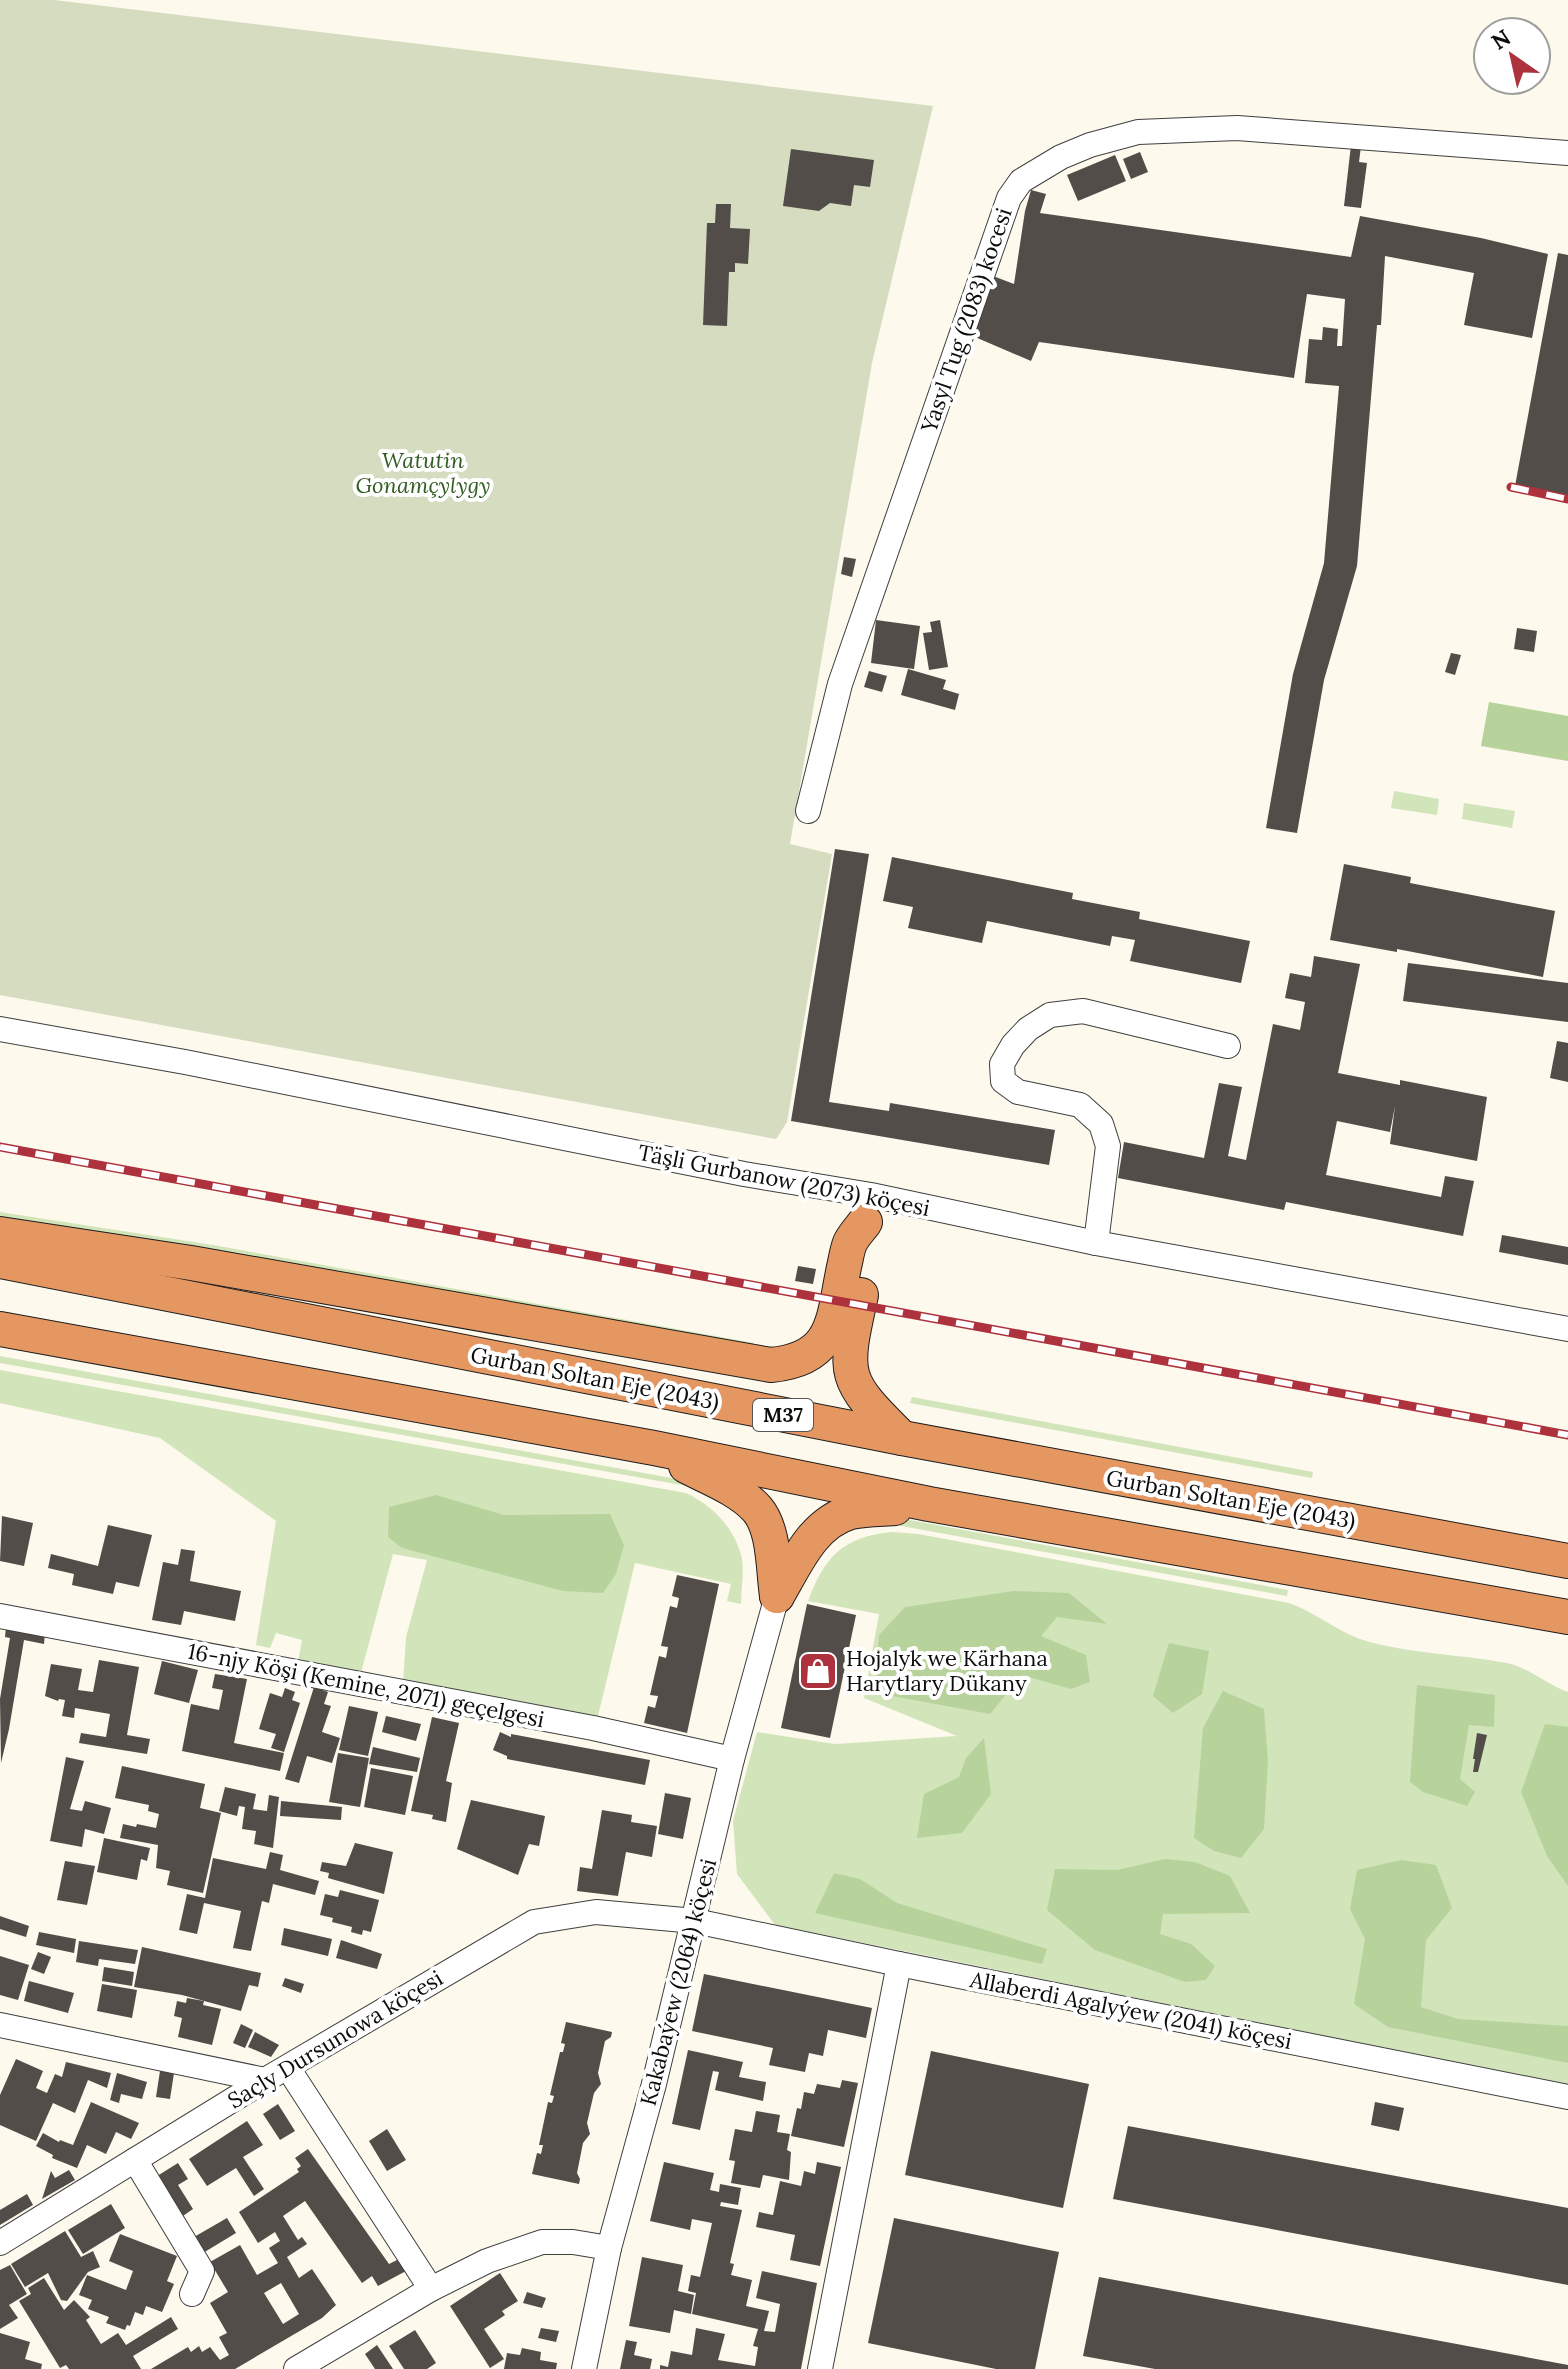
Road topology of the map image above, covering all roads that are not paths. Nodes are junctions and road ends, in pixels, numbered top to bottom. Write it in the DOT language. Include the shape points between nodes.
graph roads {
  1 [pos="1568,153"];
  2 [pos="808,811"];
  3 [pos="0,1029"];
  4 [pos="1228,1046"];
  5 [pos="868,1209"];
  6 [pos="0,1234"];
  7 [pos="1096,1243"];
  8 [pos="0,1261"];
  9 [pos="0,1329"];
  10 [pos="1568,1329"];
  11 [pos="902,1438"];
  12 [pos="654,1448"];
  13 [pos="929,1504"];
  14 [pos="1568,1561"];
  15 [pos="777,1596"];
  16 [pos="0,1616"];
  17 [pos="1568,1617"];
  18 [pos="732,1759"];
  19 [pos="695,1921"];
  20 [pos="899,1964"];
  21 [pos="0,2025"];
  22 [pos="288,2068"];
  23 [pos="265,2080"];
  24 [pos="1568,2097"];
  25 [pos="135,2160"];
  26 [pos="0,2243"];
  27 [pos="609,2248"];
  28 [pos="431,2289"];
  29 [pos="192,2294"];
  30 [pos="296,2369"];
  31 [pos="584,2369"];
  32 [pos="820,2369"];
  1 -- 2 [label="street, Yasyl Tug (2083) kocesi" via="1237,128 1138,132 1061,157 1021,181 1009,198 840,684"];
  3 -- 5 [label="street, Täşli Gurbanow (2073) köçesi" via="744,1174"];
  4 -- 7 [label="street" via="1083,1011 1050,1015 1013,1045 1002,1064 1003,1081 1018,1092 1080,1105 1101,1124 1108,1146"];
  5 -- 6 [label="highway" via="849,1243 832,1324 822,1345 809,1356 771,1365"];
  5 -- 7 [label="street, Täşli Gurbanow (2073) köçesi"];
  5 -- 11 [label="highway" via="872,1247 848,1355 852,1381"];
  7 -- 10 [label="street, Täşli Gurbanow (2073) köçesi"];
  8 -- 11 [label="highway, Gurban Soltan Eje (2043) / M37"];
  9 -- 12 [label="highway"];
  11 -- 14 [label="highway, Gurban Soltan Eje (2043) / M37"];
  12 -- 13 [label="highway"];
  12 -- 15 [label="highway" via="758,1510 769,1534"];
  13 -- 15 [label="highway" via="851,1512 827,1523 810,1540"];
  13 -- 17 [label="highway"];
  15 -- 18 [label="street, Kakabaýew (2064) köçesi"];
  16 -- 18 [label="street, 16-njy Köşi (Kemine, 2071) geçelgesi"];
  18 -- 19 [label="street, Kakabaýew (2064) köçesi"];
  19 -- 20 [label="street, Allaberdi Agalyýew (2041) köçesi"];
  19 -- 22 [label="street, Saçly Dursunowa köçesi" via="596,1912 534,1922"];
  19 -- 27 [label="street, Kakabaýew (2064) köçesi"];
  20 -- 24 [label="street, Allaberdi Agalyýew (2041) köçesi"];
  20 -- 32 [label="street"];
  21 -- 23 [label="street"];
  22 -- 23 [label="street, Saçly Dursunowa köçesi"];
  22 -- 28 [label="street"];
  23 -- 25 [label="street, Saçly Dursunowa köçesi"];
  25 -- 26 [label="street, Saçly Dursunowa köçesi"];
  25 -- 29 [label="street" via="202,2271"];
  27 -- 28 [label="street" via="542,2242"];
  27 -- 31 [label="street, Kakabaýew (2064) köçesi"];
  28 -- 30 [label="street"];
}
